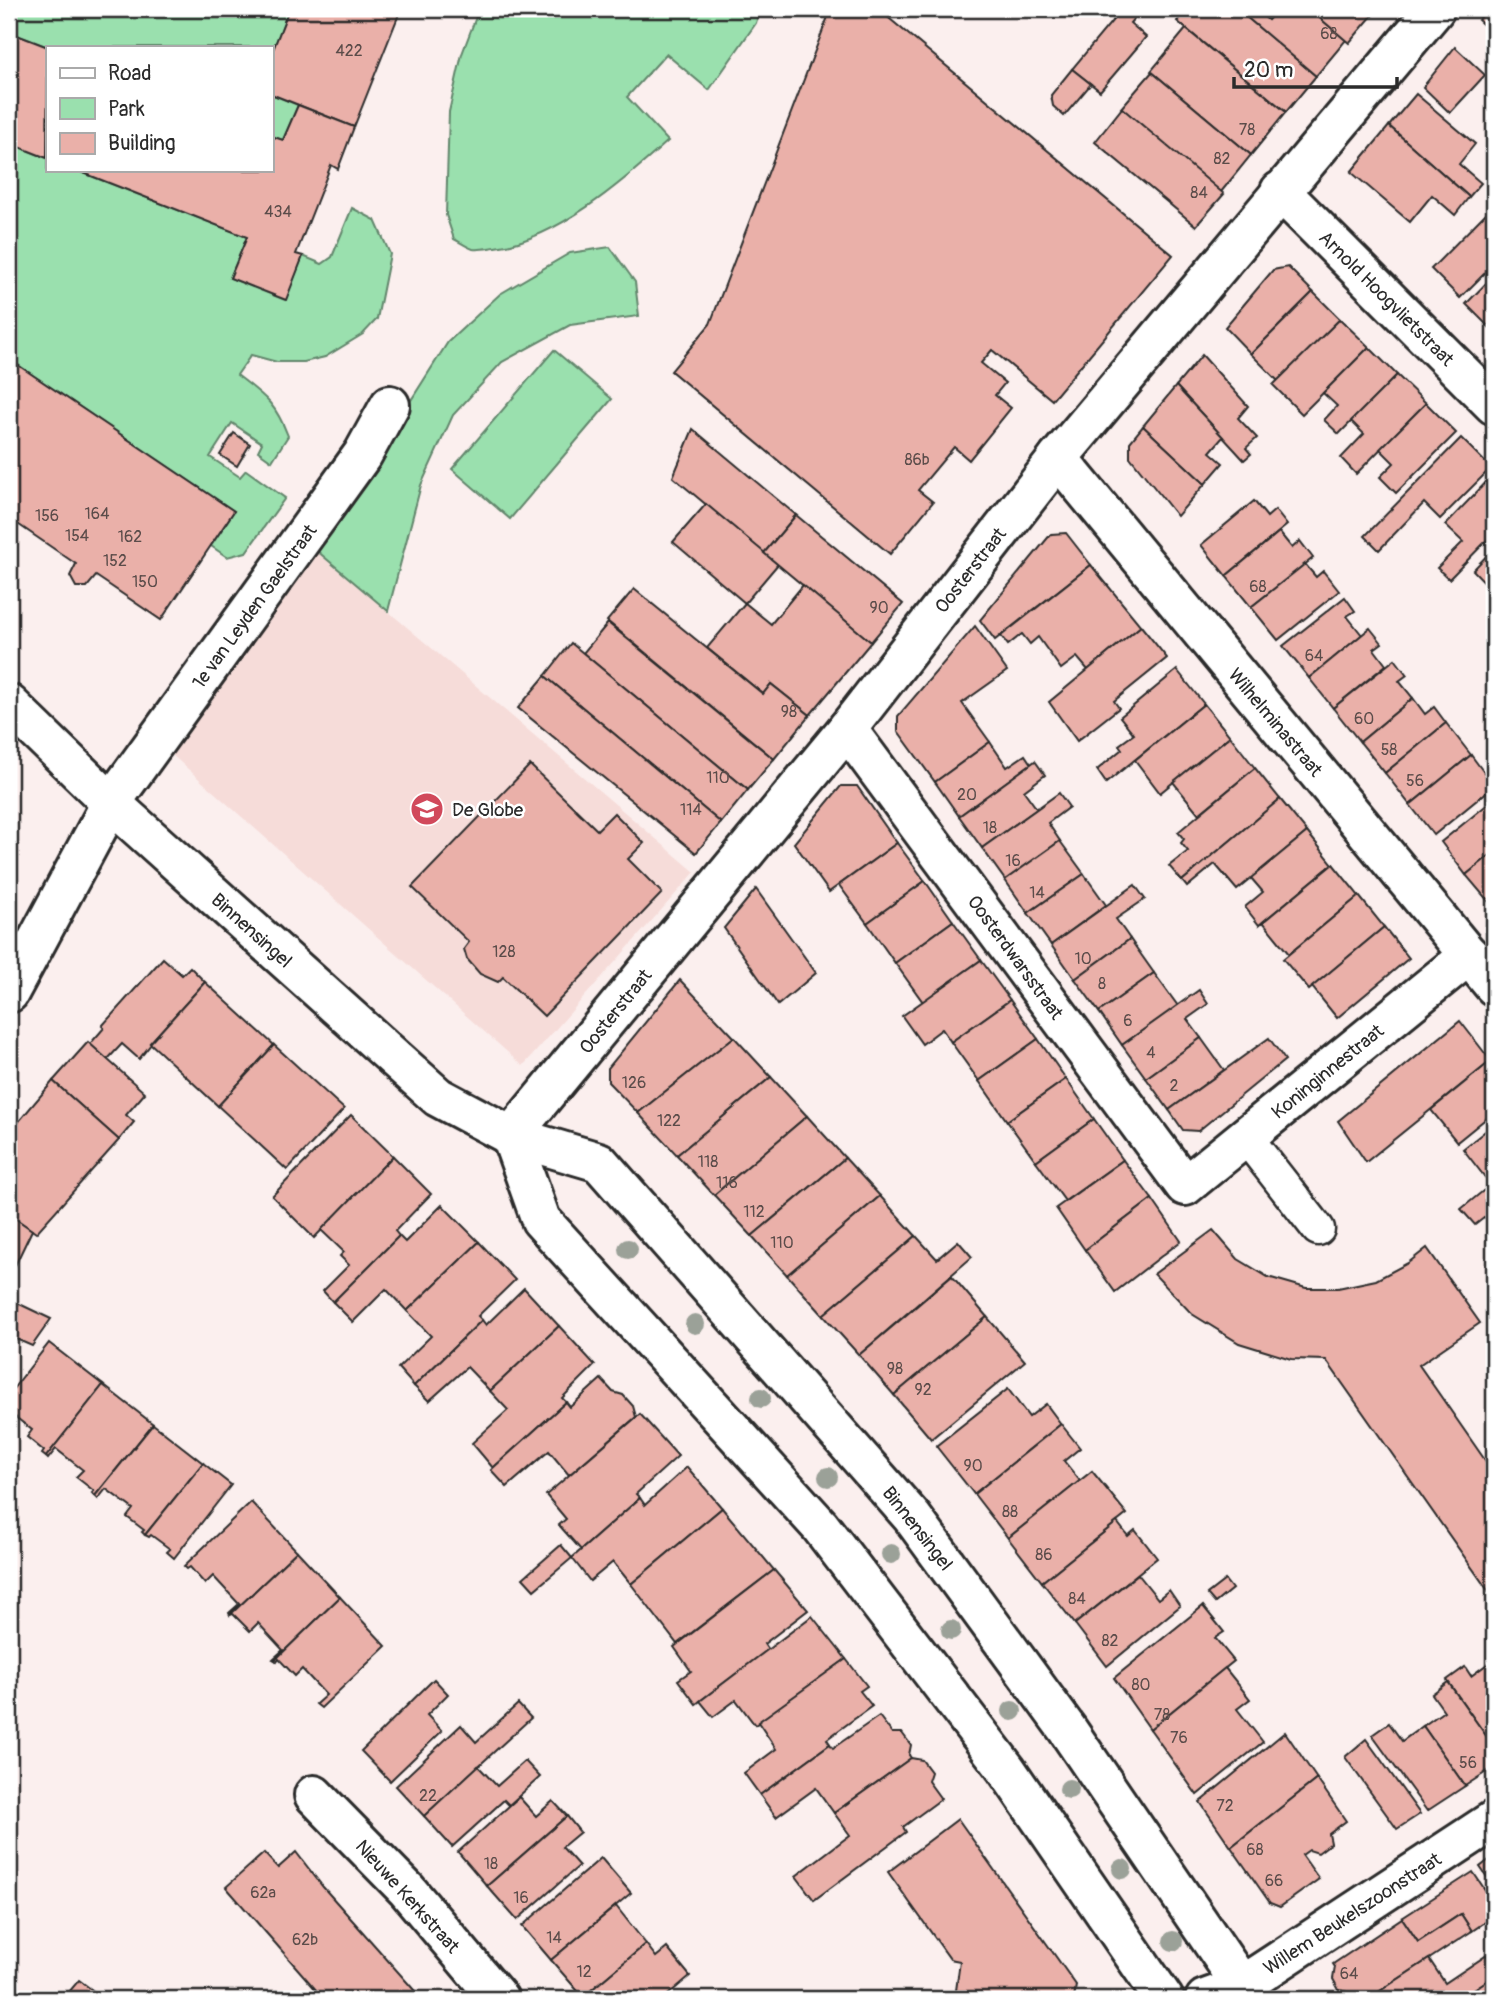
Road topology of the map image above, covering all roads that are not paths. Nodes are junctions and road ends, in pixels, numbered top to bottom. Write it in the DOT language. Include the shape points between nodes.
graph roads {
  1 [pos="1435,9"];
  2 [pos="1280,191"];
  3 [pos="390,405"];
  4 [pos="1494,405"];
  5 [pos="1058,458"];
  6 [pos="9,704"];
  7 [pos="847,729"];
  8 [pos="111,803"];
  9 [pos="1469,956"];
  10 [pos="1494,986"];
  11 [pos="9,993"];
  12 [pos="511,1136"];
  13 [pos="1246,1137"];
  14 [pos="1185,1186"];
  15 [pos="1318,1229"];
  16 [pos="314,1795"];
  17 [pos="1494,1820"];
  18 [pos="1246,1992"];
  19 [pos="499,1999"];
  20 [pos="1164,1999"];
  21 [pos="1205,1999"];
  1 -- 2 [label="street, Oosterstraat"];
  2 -- 4 [label="street, Arnold Hoogvlietstraat"];
  2 -- 5 [label="street, Oosterstraat"];
  3 -- 8 [label="street, 1e van Leyden Gaelstraat" via="363,454"];
  5 -- 7 [label="street, Oosterstraat"];
  5 -- 9 [label="street, Wilhelminastraat"];
  6 -- 8 [label="street, Binnensingel"];
  7 -- 12 [label="street, Oosterstraat"];
  7 -- 14 [label="street, Oosterdwarsstraat"];
  8 -- 11 [label="street, 1e van Leyden Gaelstraat"];
  8 -- 12 [label="street, Binnensingel" via="438,1097"];
  9 -- 10 [label="street, Wilhelminastraat"];
  9 -- 13 [label="street, Koninginnestraat"];
  12 -- 18 [label="street, Binnensingel" via="600,1162 912,1517 1068,1728"];
  12 -- 20 [label="street" via="541,1220 820,1526 1006,1769"];
  13 -- 14 [label="street, Koninginnestraat"];
  13 -- 15 [label="lane"];
  16 -- 19 [label="street, Nieuwe Kerkstraat" via="407,1890"];
  17 -- 18 [label="street, Willem Beukelszoonstraat"];
  18 -- 21 [label="street, Willem Beukelszoonstraat"];
}
